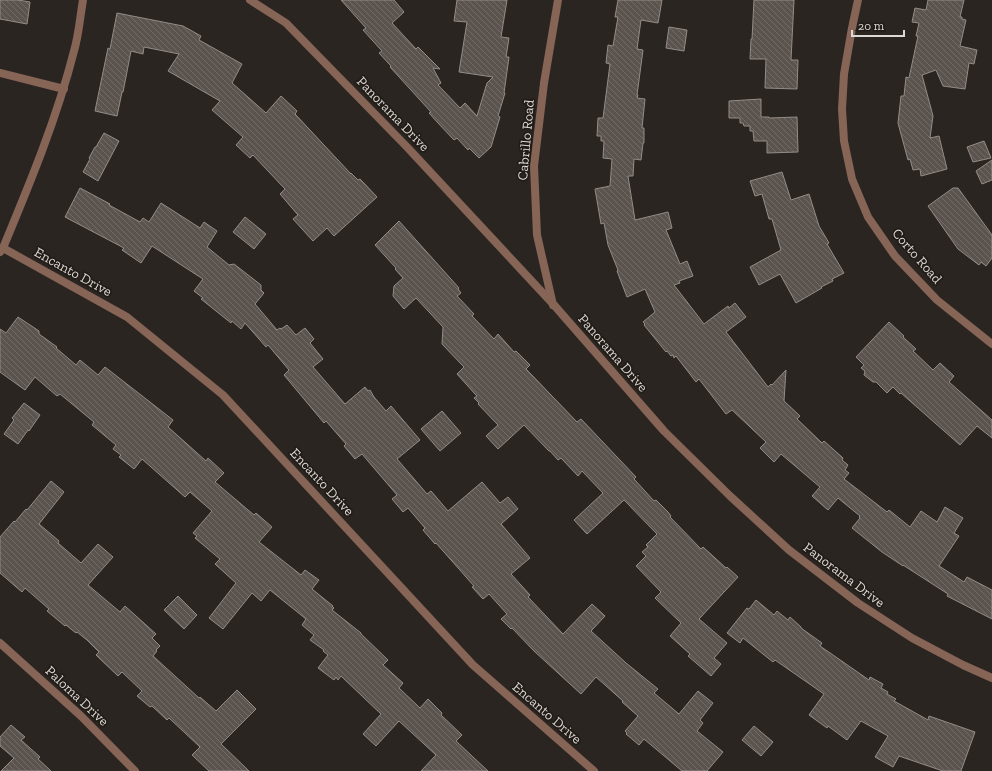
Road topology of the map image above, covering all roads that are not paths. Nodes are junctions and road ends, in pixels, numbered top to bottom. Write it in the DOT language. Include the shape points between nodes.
graph roads {
  1 [pos="83,0"];
  2 [pos="250,0"];
  3 [pos="558,0"];
  4 [pos="858,0"];
  5 [pos="0,73"];
  6 [pos="64,89"];
  7 [pos="2,250"];
  8 [pos="554,305"];
  9 [pos="992,344"];
  10 [pos="0,643"];
  11 [pos="992,678"];
  12 [pos="135,771"];
  13 [pos="594,771"];
  1 -- 6 [label="street" via="75,49"];
  2 -- 8 [label="street, Panorama Drive" via="286,23 407,147"];
  3 -- 8 [label="street, Cabrillo Road" via="534,166 537,235"];
  4 -- 9 [label="street, Corto Road" via="844,74 842,109 844,141 852,178 868,217 895,256 937,300"];
  5 -- 6 [label="street"];
  6 -- 7 [label="street" via="34,173"];
  7 -- 13 [label="street, Encanto Drive" via="126,317 223,395 473,665"];
  8 -- 11 [label="street, Panorama Drive" via="664,431 789,550 858,603 912,638"];
  10 -- 12 [label="street, Paloma Drive" via="81,716"];
}
